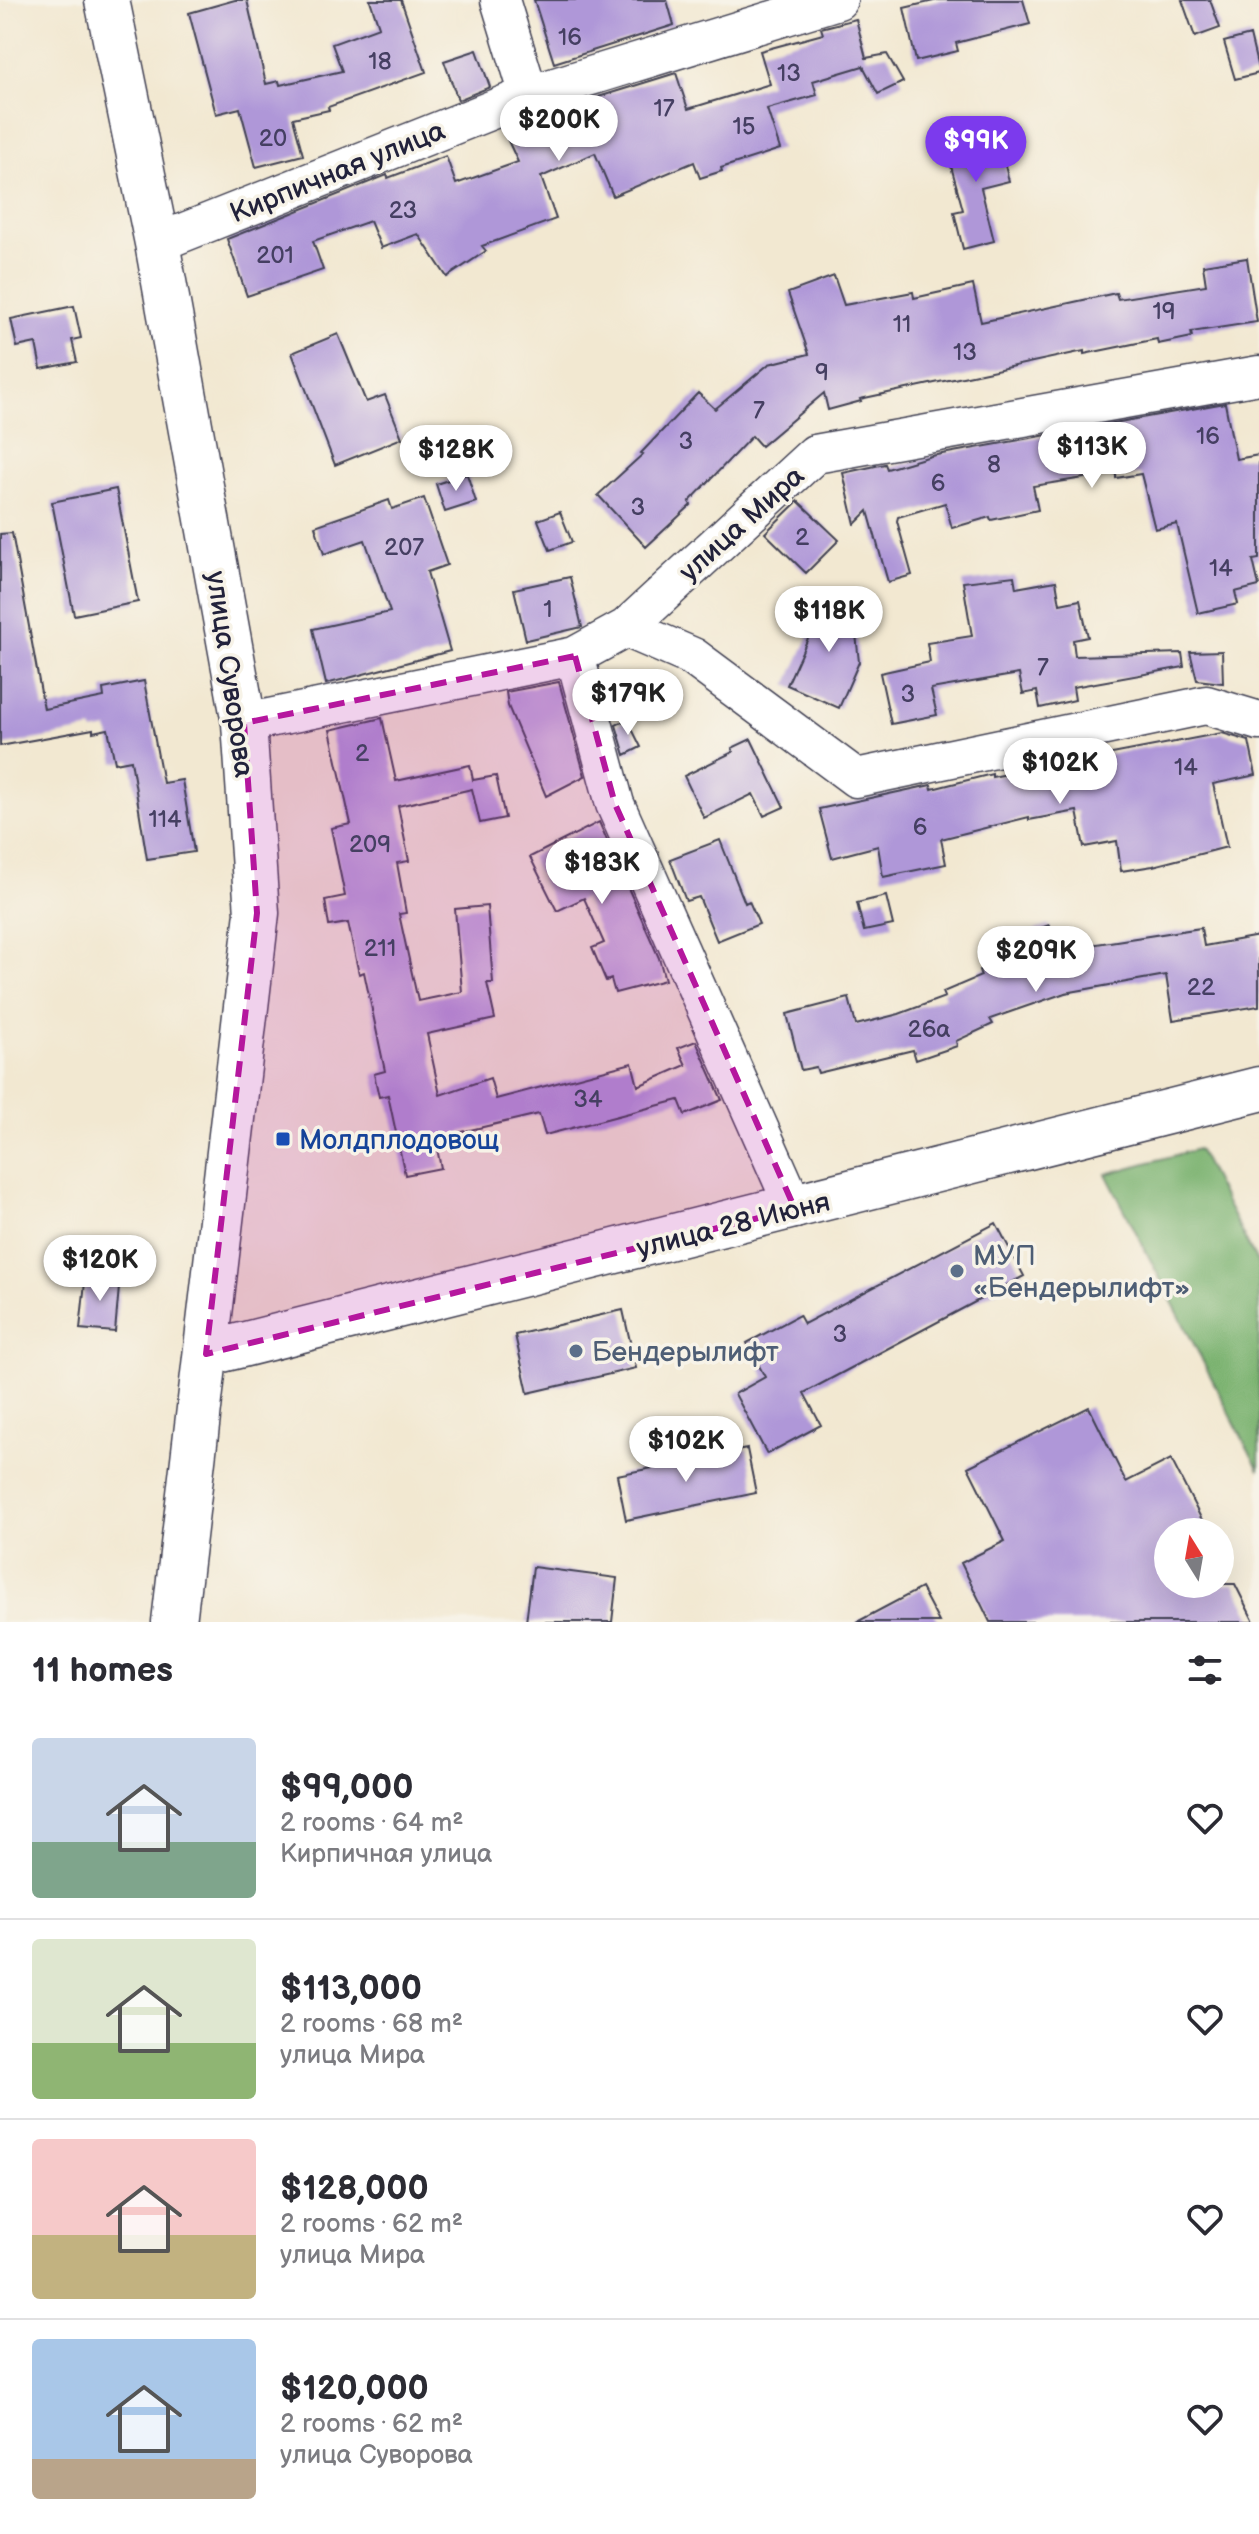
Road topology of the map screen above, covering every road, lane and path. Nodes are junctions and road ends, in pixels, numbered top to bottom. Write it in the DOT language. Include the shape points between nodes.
graph roads {
  1 [pos="107,0"];
  2 [pos="500,0"];
  3 [pos="838,0"];
  4 [pos="529,95"];
  5 [pos="157,243"];
  6 [pos="1259,375"];
  7 [pos="626,628"];
  8 [pos="575,656"];
  9 [pos="1259,721"];
  10 [pos="244,723"];
  11 [pos="1259,1089"];
  12 [pos="795,1209"];
  13 [pos="206,1354"];
  14 [pos="174,1622"];
  1 -- 5 [label="main road, улица Суворова"];
  2 -- 4 [label="street"];
  3 -- 4 [label="street, Кирпичная улица"];
  4 -- 5 [label="street, Кирпичная улица"];
  5 -- 10 [label="main road, улица Суворова"];
  6 -- 7 [label="street, улица Мира" via="815,454"];
  7 -- 8 [label="street, улица Мира"];
  7 -- 9 [label="street" via="693,657 856,778 1206,705"];
  8 -- 10 [label="street, улица Мира"];
  8 -- 12 [label="street" via="615,804"];
  10 -- 13 [label="main road, улица Суворова" via="257,913"];
  11 -- 12 [label="main road, улица 28 Июня"];
  12 -- 13 [label="main road, улица 28 Июня"];
  13 -- 14 [label="main road, улица Суворова"];
}
